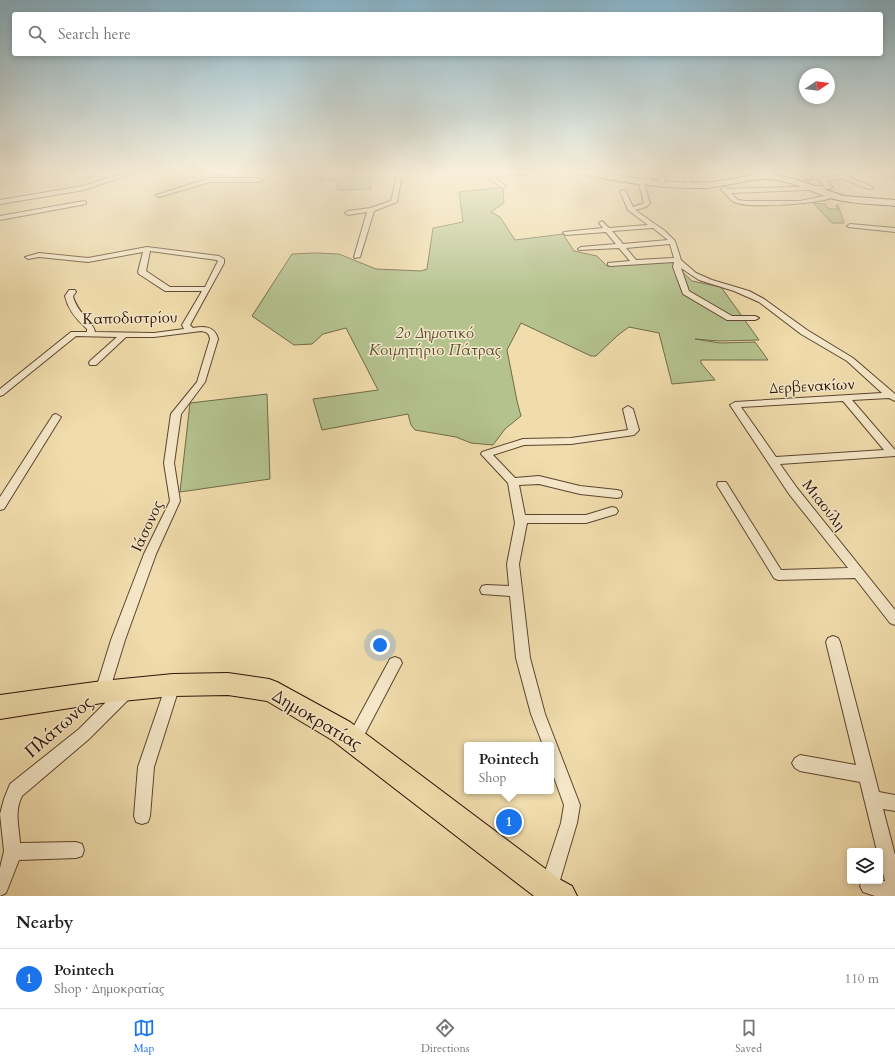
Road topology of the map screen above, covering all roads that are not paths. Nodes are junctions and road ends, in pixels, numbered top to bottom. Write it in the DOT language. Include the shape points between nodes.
graph roads {
  1 [pos="23,214"];
  2 [pos="370,214"];
  3 [pos="638,214"];
  4 [pos="0,218"];
  5 [pos="602,223"];
  6 [pos="654,226"];
  7 [pos="850,226"];
  8 [pos="608,230"];
  9 [pos="895,230"];
  10 [pos="566,233"];
  11 [pos="673,242"];
  12 [pos="622,246"];
  13 [pos="581,249"];
  14 [pos="146,250"];
  15 [pos="28,257"];
  16 [pos="357,257"];
  17 [pos="678,260"];
  18 [pos="635,263"];
  19 [pos="610,264"];
  20 [pos="207,289"];
  21 [pos="72,292"];
  22 [pos="755,318"];
  23 [pos="192,330"];
  24 [pos="209,330"];
  25 [pos="92,333"];
  26 [pos="125,334"];
  27 [pos="93,363"];
  28 [pos="0,393"];
  29 [pos="893,397"];
  30 [pos="845,398"];
  31 [pos="735,404"];
  32 [pos="628,409"];
  33 [pos="56,417"];
  34 [pos="772,461"];
  35 [pos="513,482"];
  36 [pos="722,485"];
  37 [pos="617,494"];
  38 [pos="0,506"];
  39 [pos="612,511"];
  40 [pos="520,519"];
  41 [pos="858,573"];
  42 [pos="486,590"];
  43 [pos="516,591"];
  44 [pos="895,619"];
  45 [pos="833,642"];
  46 [pos="395,663"];
  47 [pos="173,685"];
  48 [pos="129,689"];
  49 [pos="102,692"];
  50 [pos="0,707"];
  51 [pos="354,740"];
  52 [pos="549,742"];
  53 [pos="554,756"];
  54 [pos="800,763"];
  55 [pos="867,775"];
  56 [pos="873,799"];
  57 [pos="895,803"];
  58 [pos="4,814"];
  59 [pos="142,816"];
  60 [pos="76,850"];
  61 [pos="13,852"];
  62 [pos="869,886"];
  63 [pos="0,887"];
  64 [pos="895,888"];
  65 [pos="895,892"];
  66 [pos="552,894"];
  1 -- 4 [label="street"];
  2 -- 16 [label="street"];
  3 -- 6 [label="street"];
  5 -- 8 [label="street"];
  6 -- 8 [label="street"];
  6 -- 11 [label="street"];
  7 -- 9 [label="street"];
  8 -- 10 [label="street"];
  8 -- 12 [label="street"];
  11 -- 12 [label="street"];
  11 -- 17 [label="street"];
  12 -- 13 [label="street"];
  12 -- 18 [label="street"];
  14 -- 15 [label="street" via="88,260 40,255"];
  14 -- 20 [label="street" via="142,272 168,289"];
  14 -- 20 [label="street" via="219,258 222,260 221,263"];
  17 -- 18 [label="street"];
  17 -- 22 [label="street" via="677,267 686,292 730,318"];
  17 -- 29 [label="street" via="699,278 755,297 803,332 852,360"];
  18 -- 19 [label="street"];
  20 -- 23 [label="street" via="186,325"];
  21 -- 25 [label="street" via="70,300 80,319 91,328"];
  23 -- 24 [label="street, Καποδιστρίου"];
  23 -- 26 [label="street, Καποδιστρίου" via="169,334"];
  24 -- 49 [label="street, Ιάσονος" via="214,339 201,382 176,414 169,463 175,500 150,554"];
  25 -- 26 [label="street, Καποδιστρίου"];
  25 -- 28 [label="street, Καποδιστρίου" via="72,335"];
  26 -- 27 [label="street"];
  29 -- 30 [label="street, Δερβενακίων"];
  30 -- 31 [label="street, Δερβενακίων"];
  30 -- 34 [label="street" via="892,453"];
  31 -- 34 [label="street, Μιαούλη"];
  32 -- 35 [label="street" via="634,430 631,434 571,441 523,442 486,454"];
  33 -- 38 [label="street"];
  34 -- 41 [label="street, Μιαούλη"];
  35 -- 37 [label="street" via="525,479 546,481 580,490"];
  35 -- 40 [label="street"];
  36 -- 41 [label="street" via="778,575"];
  39 -- 40 [label="street" via="586,519"];
  40 -- 43 [label="street" via="513,564"];
  41 -- 44 [label="street, Μιαούλη"];
  42 -- 43 [label="street"];
  43 -- 52 [label="street" via="523,658 538,714"];
  45 -- 55 [label="street"];
  46 -- 51 [label="street"];
  47 -- 48 [label="main road, Δημοκρατίας"];
  47 -- 51 [label="main road, Δημοκρατίας" via="228,684 269,690"];
  47 -- 59 [label="street" via="146,766"];
  48 -- 49 [label="main road, Δημοκρατίας"];
  48 -- 58 [label="street, Πλάτωνος" via="84,734 16,790"];
  49 -- 50 [label="main road, Δημοκρατίας"];
  51 -- 66 [label="main road, Δημοκρατίας"];
  53 -- 66 [label="street" via="572,805"];
  54 -- 55 [label="street"];
  55 -- 56 [label="street"];
  56 -- 57 [label="street"];
  56 -- 64 [label="street"];
  58 -- 61 [label="street, Πλάτωνος"];
  60 -- 61 [label="street"];
  61 -- 63 [label="street, Πλάτωνος"];
  62 -- 65 [label="street"];
}
